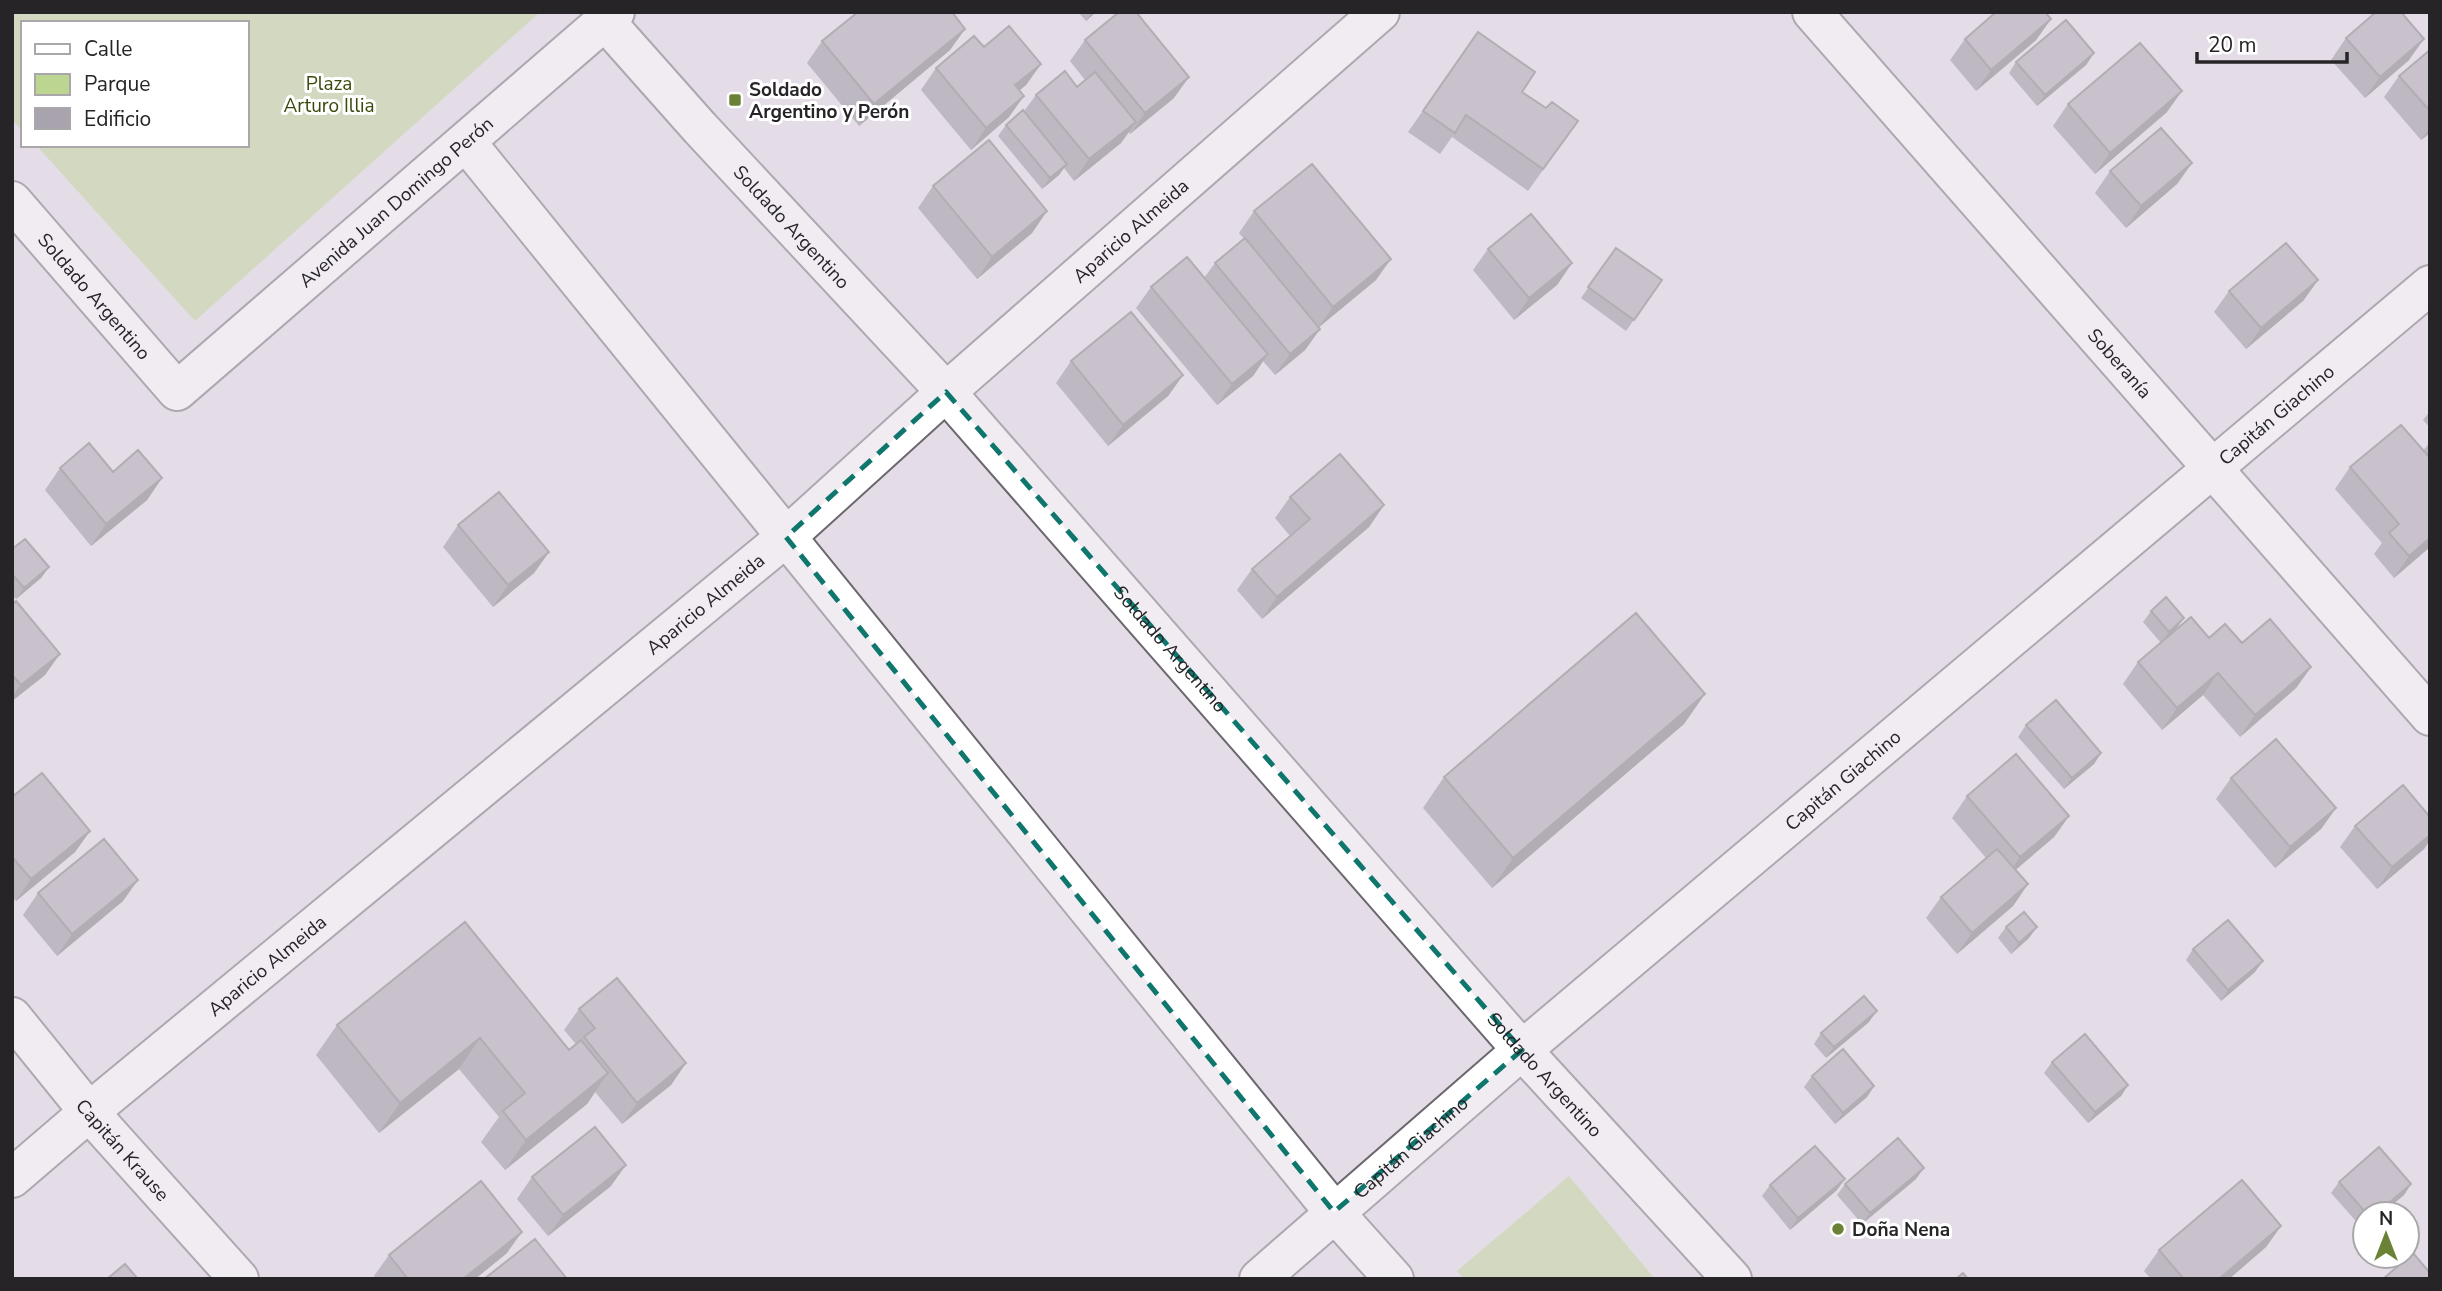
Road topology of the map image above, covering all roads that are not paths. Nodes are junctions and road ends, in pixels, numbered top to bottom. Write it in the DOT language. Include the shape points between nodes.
graph roads {
  1 [pos="1380,12"];
  2 [pos="1812,12"];
  3 [pos="610,17"];
  4 [pos="466,142"];
  5 [pos="12,201"];
  6 [pos="2430,285"];
  7 [pos="177,391"];
  8 [pos="946,392"];
  9 [pos="2212,470"];
  10 [pos="786,537"];
  11 [pos="2430,716"];
  12 [pos="12,1017"];
  13 [pos="1522,1050"];
  14 [pos="89,1111"];
  15 [pos="12,1178"];
  16 [pos="1334,1212"];
  17 [pos="239,1279"];
  18 [pos="1259,1279"];
  19 [pos="1394,1279"];
  20 [pos="1732,1279"];
  1 -- 8 [label="street, Aparicio Almeida"];
  2 -- 9 [label="street, Soberanía"];
  3 -- 4 [label="street, Avenida Juan Domingo Perón"];
  3 -- 8 [label="street, Soldado Argentino" via="700,128"];
  4 -- 7 [label="street, Avenida Juan Domingo Perón"];
  4 -- 10 [label="street"];
  5 -- 7 [label="street, Soldado Argentino"];
  6 -- 9 [label="street, Capitán Giachino"];
  8 -- 10 [label="street, Aparicio Almeida"];
  8 -- 13 [label="street, Soldado Argentino"];
  9 -- 11 [label="street, Soberanía"];
  9 -- 13 [label="street, Capitán Giachino"];
  10 -- 14 [label="street, Aparicio Almeida"];
  10 -- 16 [label="street"];
  12 -- 14 [label="street, Capitán Krause"];
  13 -- 16 [label="street, Capitán Giachino"];
  13 -- 20 [label="street, Soldado Argentino"];
  14 -- 15 [label="street, Aparicio Almeida"];
  14 -- 17 [label="street, Capitán Krause"];
  16 -- 18 [label="street, Capitán Giachino"];
  16 -- 19 [label="street"];
}
